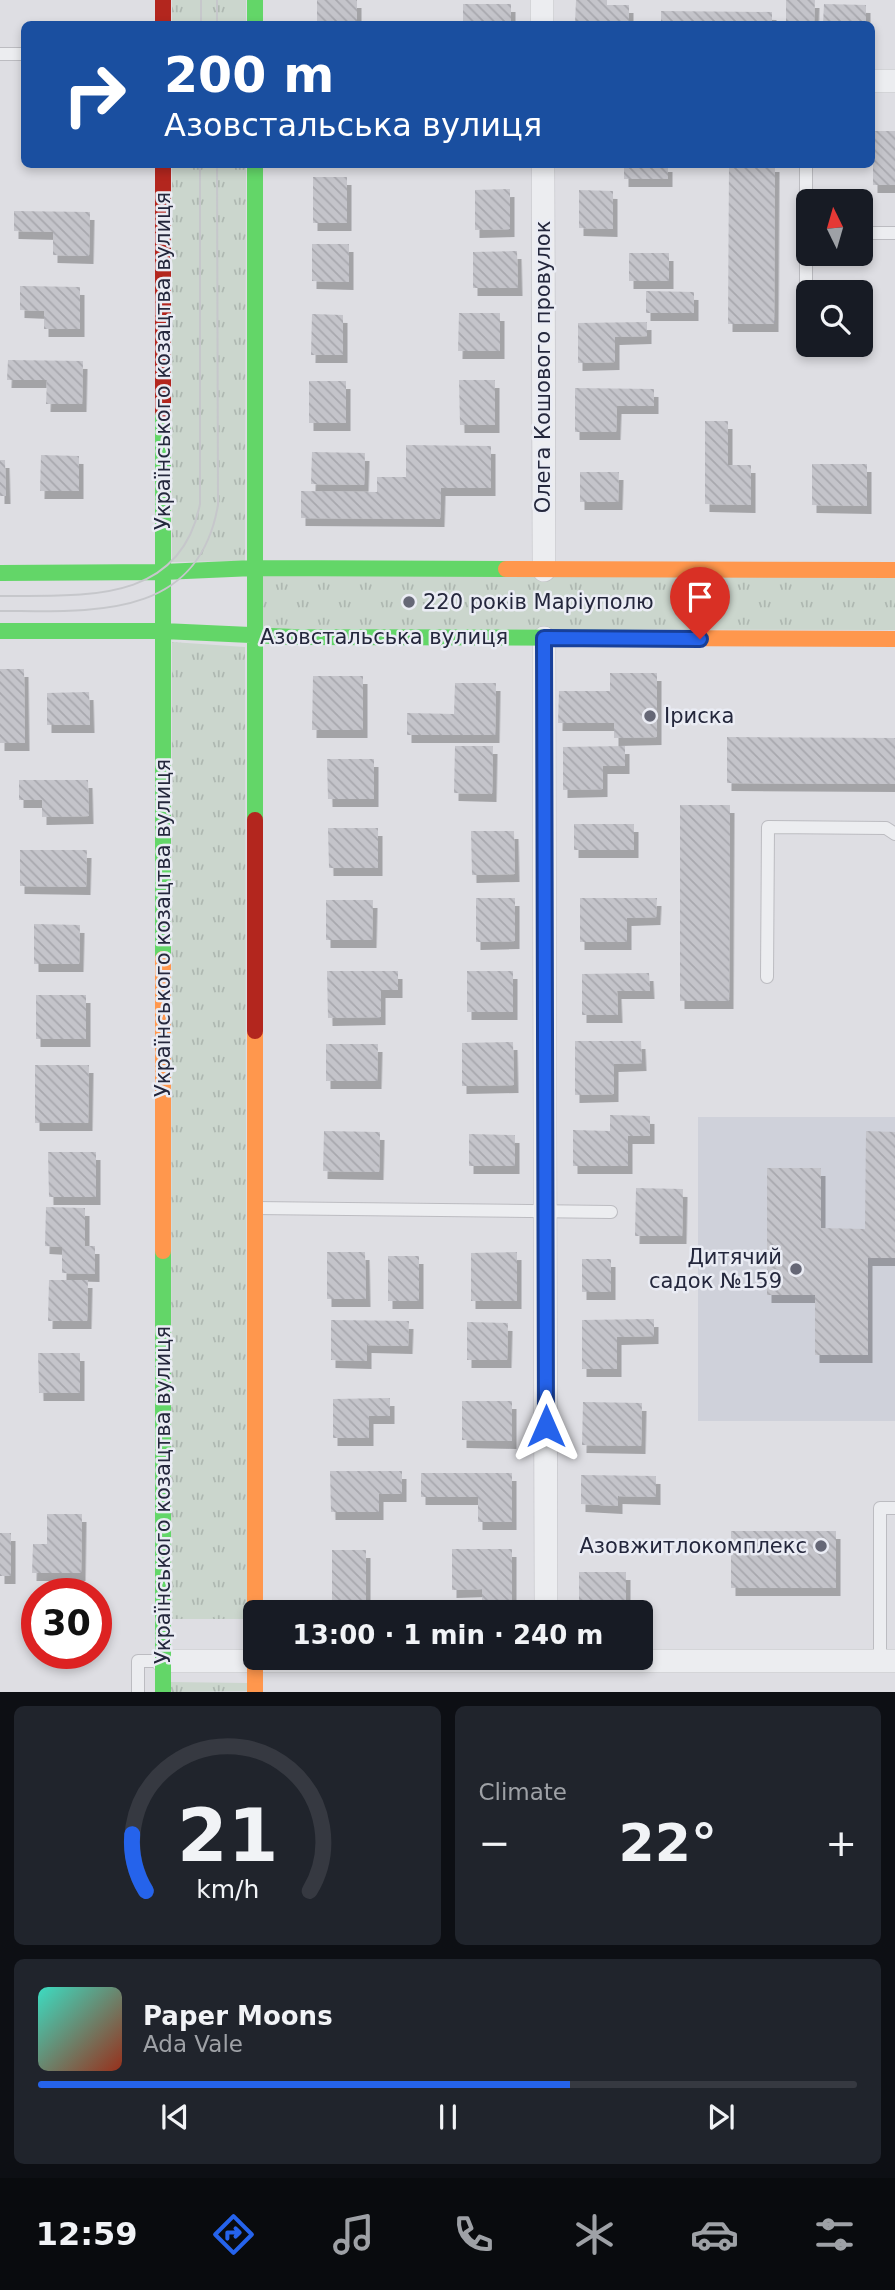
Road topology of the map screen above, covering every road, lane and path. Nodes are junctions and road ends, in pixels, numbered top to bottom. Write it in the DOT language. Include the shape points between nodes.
graph roads {
  1 [pos="163,0"];
  2 [pos="255,0"];
  3 [pos="542,0"];
  4 [pos="163,21"];
  5 [pos="255,21"];
  6 [pos="542,21"];
  7 [pos="0,54"];
  8 [pos="21,54"];
  9 [pos="875,81"];
  10 [pos="895,81"];
  11 [pos="163,168"];
  12 [pos="255,168"];
  13 [pos="543,168"];
  14 [pos="806,168"];
  15 [pos="806,189"];
  16 [pos="873,233"];
  17 [pos="895,233"];
  18 [pos="254,568"];
  19 [pos="544,570"];
  20 [pos="895,570"];
  21 [pos="163,572"];
  22 [pos="0,573"];
  23 [pos="0,631"];
  24 [pos="163,631"];
  25 [pos="254,636"];
  26 [pos="544,638"];
  27 [pos="895,639"];
  28 [pos="895,834"];
  29 [pos="767,977"];
  30 [pos="255,1208"];
  31 [pos="611,1212"];
  32 [pos="545,1213"];
  33 [pos="895,1508"];
  34 [pos="255,1600"];
  35 [pos="546,1600"];
  36 [pos="653,1660"];
  37 [pos="163,1661"];
  38 [pos="243,1661"];
  39 [pos="888,1661"];
  40 [pos="255,1670"];
  41 [pos="138,1692"];
  42 [pos="163,1692"];
  43 [pos="255,1692"];
  1 -- 4 [label="street"];
  2 -- 5 [label="street"];
  3 -- 6 [label="street"];
  7 -- 8 [label="lane"];
  9 -- 10 [label="street"];
  11 -- 21 [label="street, Українського козацтва вулиця"];
  12 -- 18 [label="street"];
  13 -- 19 [label="street, Олега Кошового провулок"];
  14 -- 15 [label="lane"];
  16 -- 17 [label="lane"];
  18 -- 19 [label="street"];
  18 -- 21 [label="street"];
  18 -- 25 [label="street"];
  19 -- 20 [label="street"];
  21 -- 22 [label="street"];
  21 -- 24 [label="street, Українського козацтва вулиця"];
  23 -- 24 [label="street, Азовстальська вулиця"];
  24 -- 25 [label="street, Азовстальська вулиця"];
  24 -- 37 [label="street, Українського козацтва вулиця"];
  25 -- 26 [label="street, Азовстальська вулиця"];
  25 -- 30 [label="street"];
  26 -- 27 [label="street, Азовстальська вулиця"];
  26 -- 32 [label="street"];
  28 -- 29 [label="lane" via="886,828 768,827"];
  30 -- 32 [label="lane"];
  30 -- 34 [label="street"];
  31 -- 32 [label="lane"];
  32 -- 35 [label="street"];
  33 -- 39 [label="lane" via="880,1508"];
  36 -- 39 [label="street"];
  37 -- 38 [label="street"];
  37 -- 41 [label="lane" via="138,1661"];
  37 -- 42 [label="street, Українського козацтва вулиця"];
  40 -- 43 [label="street"];
}
